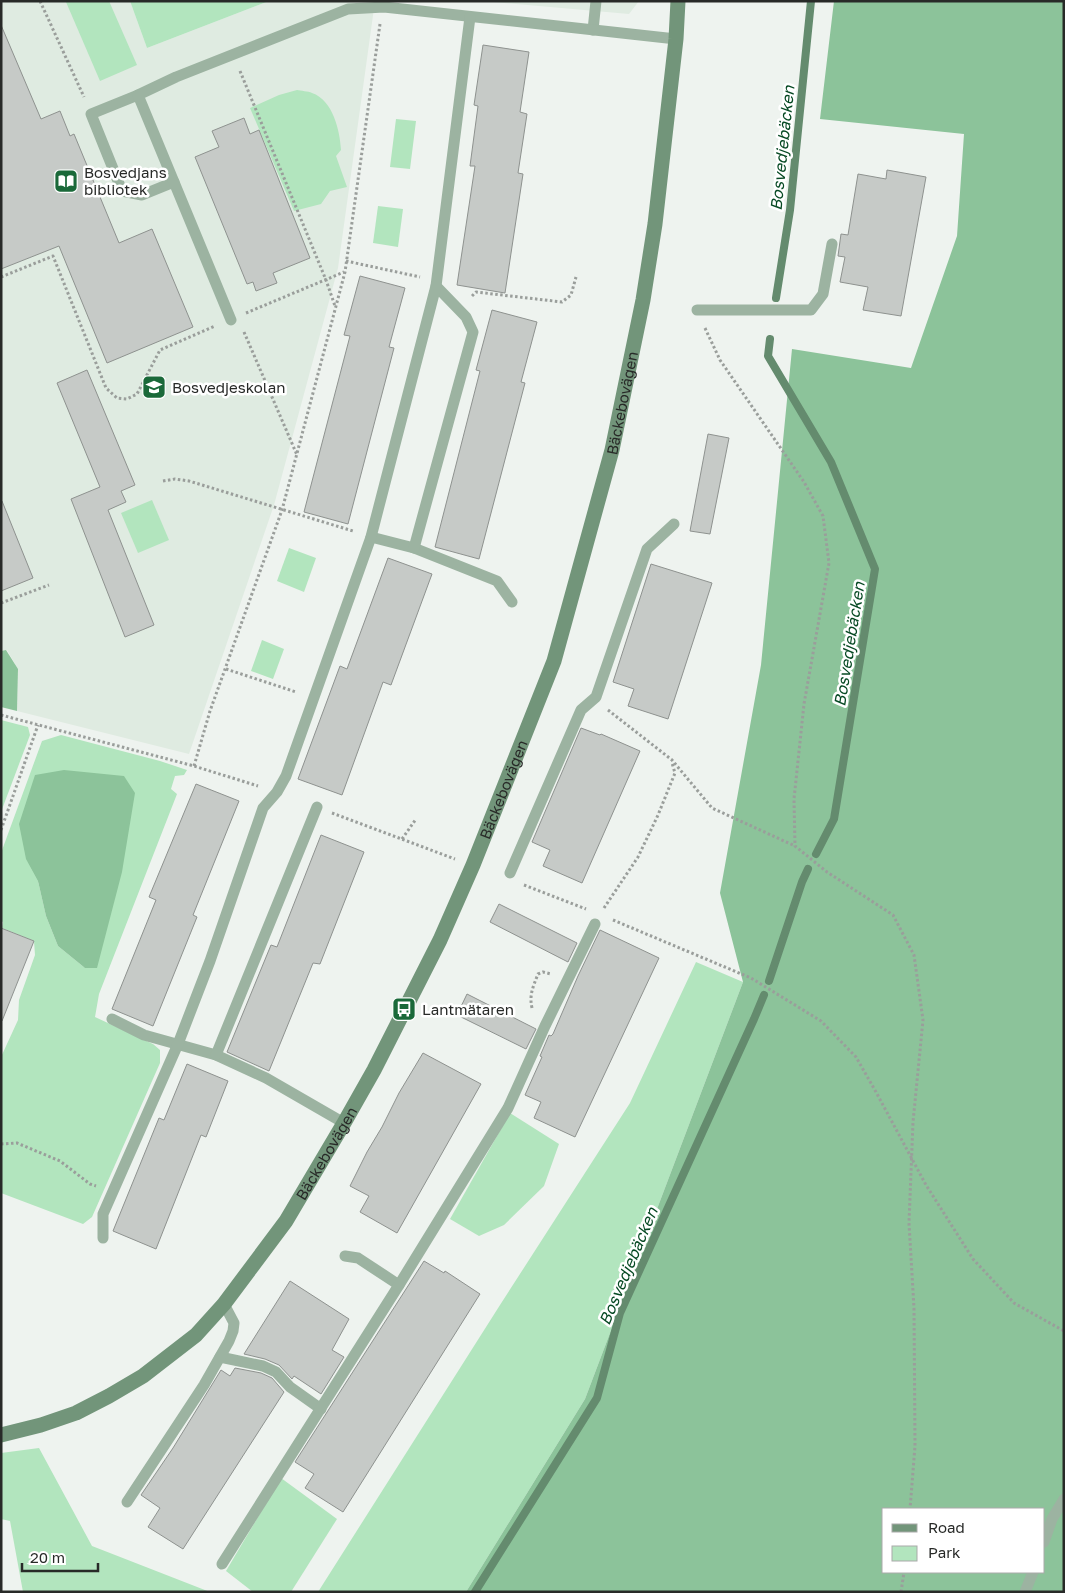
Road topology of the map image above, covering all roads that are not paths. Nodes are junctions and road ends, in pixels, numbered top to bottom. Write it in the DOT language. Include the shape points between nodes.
graph roads {
  1 [pos="596,1"];
  2 [pos="678,1"];
  3 [pos="470,17"];
  4 [pos="593,30"];
  5 [pos="676,39"];
  6 [pos="138,94"];
  7 [pos="174,182"];
  8 [pos="832,244"];
  9 [pos="436,286"];
  10 [pos="697,310"];
  11 [pos="234,318"];
  12 [pos="674,524"];
  13 [pos="371,537"];
  14 [pos="414,548"];
  15 [pos="512,602"];
  16 [pos="318,807"];
  17 [pos="510,873"];
  18 [pos="598,919"];
  19 [pos="112,1019"];
  20 [pos="178,1044"];
  21 [pos="216,1055"];
  22 [pos="344,1124"];
  23 [pos="103,1238"];
  24 [pos="345,1256"];
  25 [pos="400,1285"];
  26 [pos="224,1304"];
  27 [pos="220,1357"];
  28 [pos="321,1409"];
  29 [pos="1,1435"];
  30 [pos="1064,1499"];
  31 [pos="127,1502"];
  32 [pos="1045,1539"];
  33 [pos="222,1564"];
  34 [pos="1033,1573"];
  35 [pos="1026,1592"];
  1 -- 4 [label="lane"];
  2 -- 5 [label="street, Bäckebovägen"];
  3 -- 4 [label="lane"];
  3 -- 6 [label="lane" via="384,7 348,9"];
  3 -- 9 [label="lane"];
  4 -- 5 [label="lane"];
  5 -- 22 [label="street, Bäckebovägen" via="643,300 612,450 554,661 473,866 440,940"];
  6 -- 7 [label="lane"];
  6 -- 7 [label="lane" via="91,114 122,191 142,195"];
  7 -- 11 [label="lane"];
  8 -- 10 [label="lane" via="823,294 811,310"];
  9 -- 13 [label="lane"];
  9 -- 14 [label="lane" via="466,317 473,332"];
  12 -- 17 [label="lane" via="647,549 596,697 581,710"];
  13 -- 14 [label="lane"];
  13 -- 20 [label="lane" via="286,776 263,808"];
  14 -- 15 [label="lane" via="497,580"];
  16 -- 21 [label="lane"];
  18 -- 25 [label="lane" via="508,1108"];
  19 -- 20 [label="lane" via="144,1035"];
  20 -- 21 [label="lane"];
  20 -- 23 [label="lane" via="103,1214"];
  21 -- 22 [label="lane" via="266,1078"];
  22 -- 26 [label="street, Bäckebovägen" via="286,1220"];
  24 -- 25 [label="lane" via="358,1258"];
  25 -- 28 [label="lane"];
  26 -- 27 [label="lane" via="234,1323"];
  26 -- 29 [label="street, Bäckebovägen" via="196,1335 143,1376 76,1413"];
  27 -- 28 [label="lane" via="276,1372 290,1387"];
  27 -- 31 [label="lane"];
  28 -- 33 [label="lane"];
  30 -- 32 [label="lane"];
  34 -- 35 [label="lane"];
}
